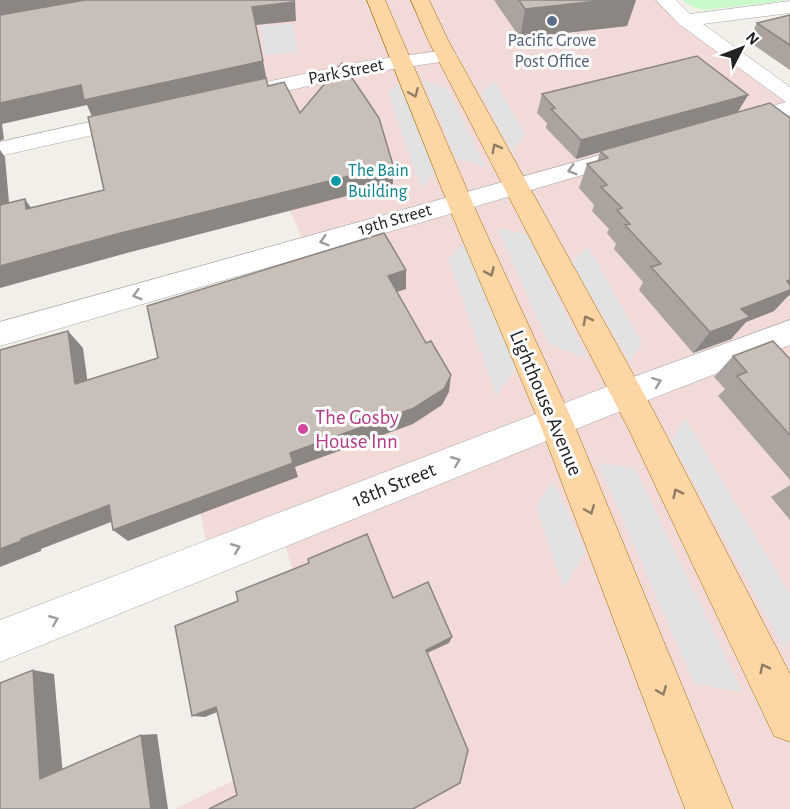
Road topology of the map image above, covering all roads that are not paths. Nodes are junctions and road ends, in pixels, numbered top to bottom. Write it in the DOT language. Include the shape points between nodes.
graph roads {
  1 [pos="376,0"];
  2 [pos="420,0"];
  3 [pos="664,0"];
  4 [pos="790,7"];
  5 [pos="686,20"];
  6 [pos="447,56"];
  7 [pos="401,62"];
  8 [pos="790,97"];
  9 [pos="224,98"];
  10 [pos="790,108"];
  11 [pos="156,113"];
  12 [pos="710,131"];
  13 [pos="655,146"];
  14 [pos="0,149"];
  15 [pos="516,186"];
  16 [pos="460,201"];
  17 [pos="790,332"];
  18 [pos="0,334"];
  19 [pos="626,394"];
  20 [pos="556,422"];
  21 [pos="0,641"];
  22 [pos="790,720"];
  23 [pos="709,809"];
  1 -- 7 [label="main road, Lighthouse Avenue"];
  2 -- 6 [label="main road"];
  3 -- 5 [label="street"];
  4 -- 5 [label="street"];
  5 -- 8 [label="street"];
  6 -- 7 [label="street, Park Street"];
  15 -- 6 [label="main road, one-way"];
  7 -- 9 [label="street, Park Street"];
  7 -- 16 [label="main road, Lighthouse Avenue, one-way"];
  10 -- 12 [label="street"];
  11 -- 14 [label="street"];
  13 -- 15 [label="street, 19th Street, one-way"];
  15 -- 16 [label="street, 19th Street"];
  19 -- 15 [label="main road, one-way"];
  16 -- 18 [label="street, 19th Street, one-way"];
  16 -- 20 [label="main road, Lighthouse Avenue, one-way"];
  19 -- 17 [label="street, 18th Street, one-way"];
  19 -- 20 [label="street, 18th Street"];
  22 -- 19 [label="main road, one-way"];
  21 -- 20 [label="street, 18th Street, one-way"];
  20 -- 23 [label="main road, Lighthouse Avenue, one-way"];
}
